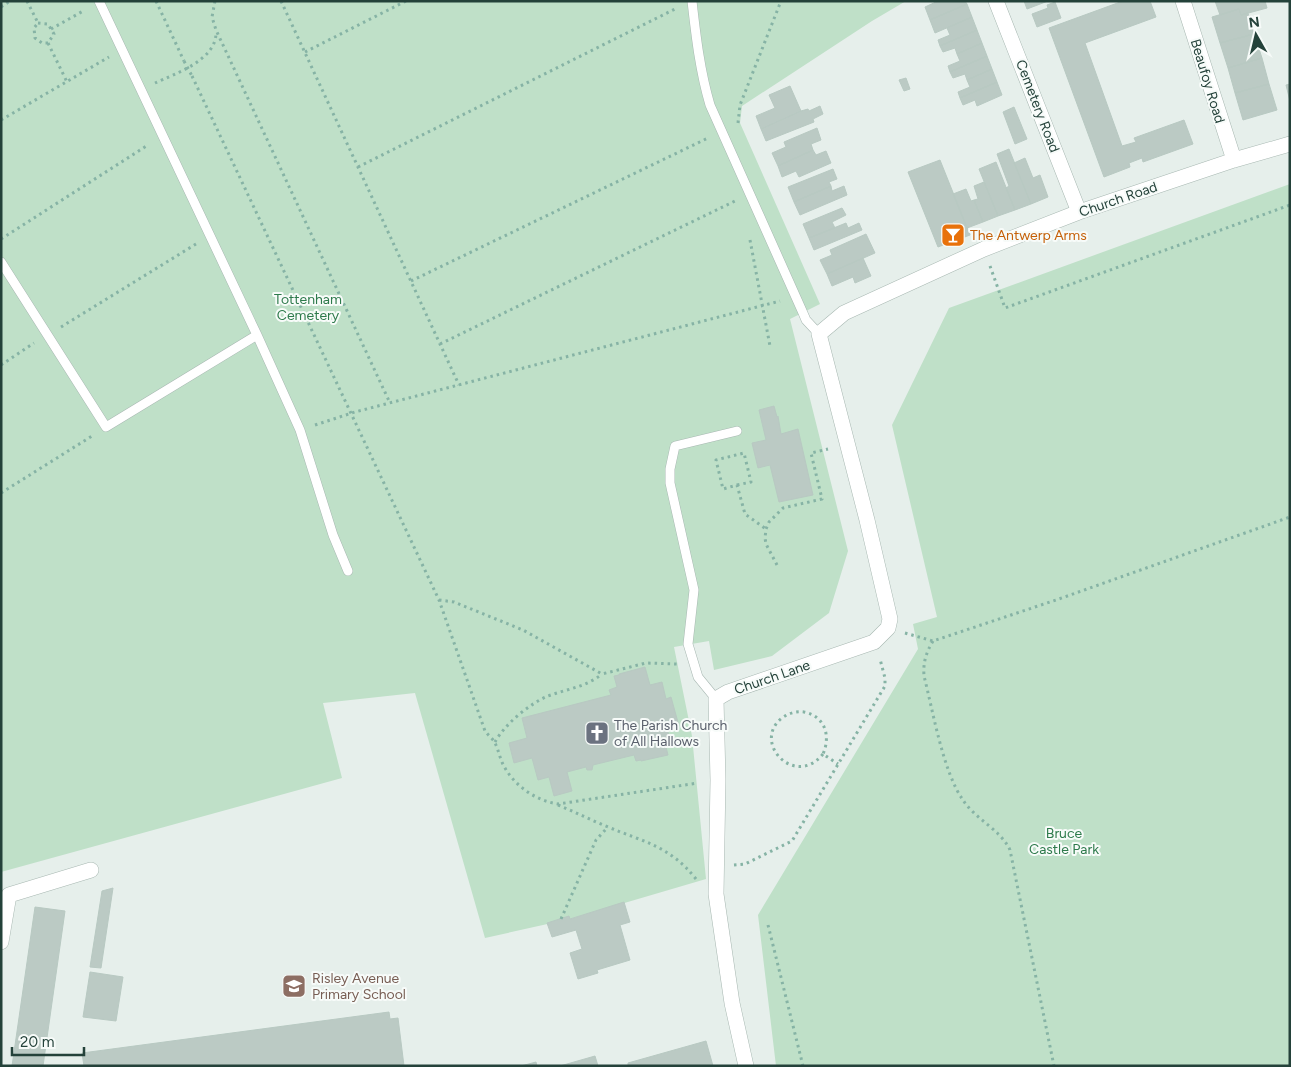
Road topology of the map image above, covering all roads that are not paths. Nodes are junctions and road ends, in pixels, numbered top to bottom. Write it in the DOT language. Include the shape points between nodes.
graph roads {
  1 [pos="692,1"];
  2 [pos="996,1"];
  3 [pos="1183,1"];
  4 [pos="99,2"];
  5 [pos="1290,144"];
  6 [pos="1234,160"];
  7 [pos="1079,212"];
  8 [pos="1,262"];
  9 [pos="819,334"];
  10 [pos="257,335"];
  11 [pos="737,431"];
  12 [pos="348,571"];
  13 [pos="716,699"];
  14 [pos="93,870"];
  15 [pos="1,942"];
  16 [pos="746,1066"];
  1 -- 9 [label="lane" via="697,54 710,105 795,297 806,320"];
  2 -- 7 [label="street, Cemetery Road"];
  3 -- 6 [label="street, Beaufoy Road"];
  4 -- 10 [label="lane"];
  5 -- 6 [label="street, Church Road"];
  6 -- 7 [label="street, Church Road"];
  7 -- 9 [label="street, Church Road" via="984,249 844,313"];
  8 -- 10 [label="lane" via="106,427"];
  9 -- 13 [label="street, Church Lane" via="886,598 890,619 888,628 874,642 728,692"];
  10 -- 12 [label="lane" via="300,430 333,535"];
  11 -- 13 [label="lane" via="675,446 670,469 672,497 694,590 688,644 698,677"];
  13 -- 16 [label="street" via="716,894 732,1003"];
  14 -- 15 [label="street" via="9,895"];
}
